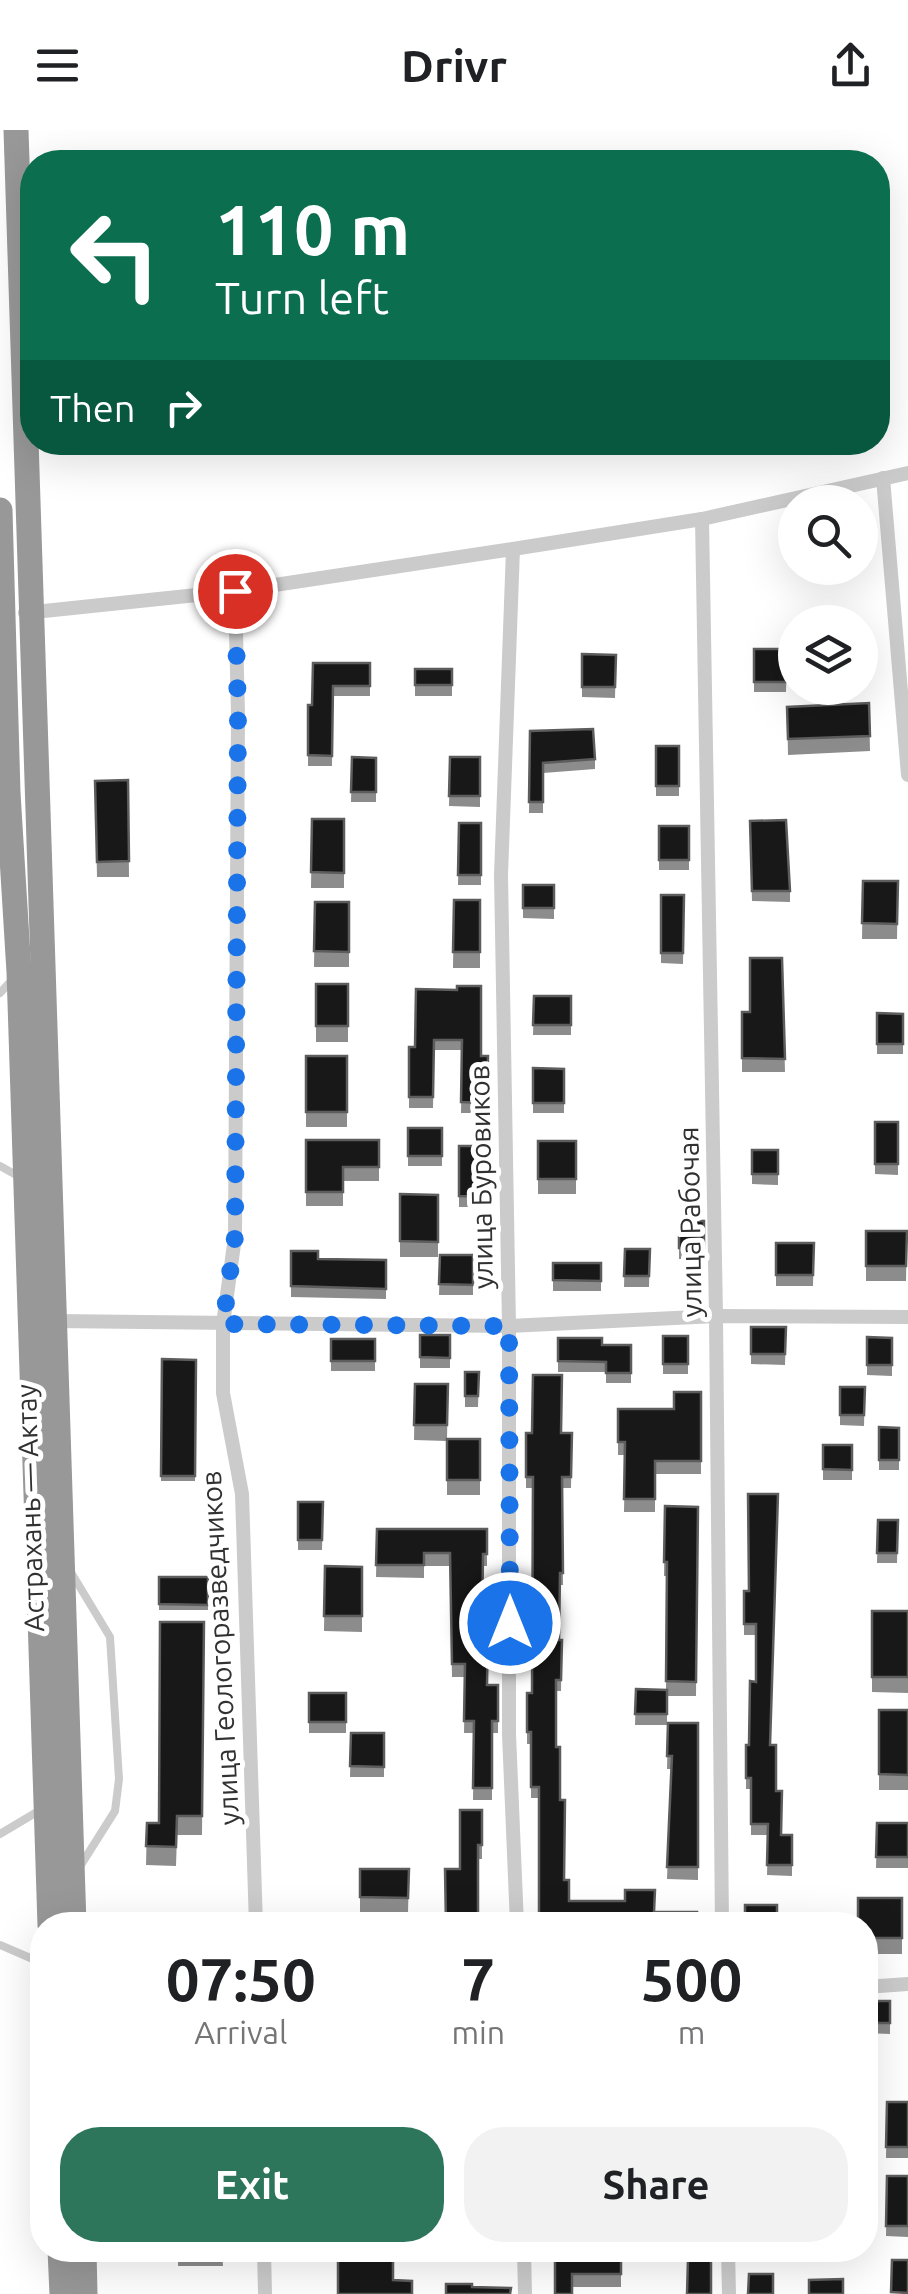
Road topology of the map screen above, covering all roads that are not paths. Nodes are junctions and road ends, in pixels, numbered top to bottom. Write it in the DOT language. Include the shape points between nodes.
graph roads {
  1 [pos="16,130"];
  2 [pos="20,243"];
  3 [pos="27,455"];
  4 [pos="908,473"];
  5 [pos="883,478"];
  6 [pos="0,510"];
  7 [pos="702,519"];
  8 [pos="513,549"];
  9 [pos="235,591"];
  10 [pos="33,612"];
  11 [pos="2,613"];
  12 [pos="908,775"];
  13 [pos="4,793"];
  14 [pos="20,972"];
  15 [pos="0,993"];
  16 [pos="0,1166"];
  17 [pos="26,1180"];
  18 [pos="716,1316"];
  19 [pos="908,1317"];
  20 [pos="54,1322"];
  21 [pos="223,1324"];
  22 [pos="509,1326"];
  23 [pos="62,1557"];
  24 [pos="46,1806"];
  25 [pos="0,1834"];
  26 [pos="72,1880"];
  27 [pos="50,1912"];
  28 [pos="73,1912"];
  29 [pos="256,1912"];
  30 [pos="516,1912"];
  31 [pos="722,1912"];
  32 [pos="0,1945"];
  33 [pos="30,1958"];
  34 [pos="908,1984"];
  35 [pos="878,1986"];
  36 [pos="64,2262"];
  37 [pos="81,2262"];
  38 [pos="264,2262"];
  39 [pos="524,2262"];
  40 [pos="728,2262"];
  41 [pos="74,2291"];
  42 [pos="265,2294"];
  43 [pos="525,2294"];
  44 [pos="729,2294"];
  1 -- 2 [label="highway, Астрахань — Актау"];
  3 -- 10 [label="highway, Астрахань — Актау"];
  4 -- 5 [label="street"];
  5 -- 7 [label="street"];
  5 -- 12 [label="street"];
  6 -- 11 [label="highway, Астрахань — Актау"];
  7 -- 8 [label="street"];
  7 -- 18 [label="street, улица Рабочая"];
  8 -- 9 [label="street"];
  8 -- 22 [label="street, улица Буровиков" via="500,875"];
  9 -- 10 [label="street"];
  9 -- 21 [label="street, улица Геологоразведчиков" via="235,1237"];
  10 -- 11 [label="street"];
  10 -- 20 [label="highway, Астрахань — Актау"];
  11 -- 13 [label="highway, Астрахань — Актау"];
  13 -- 14 [label="highway, Астрахань — Актау"];
  14 -- 15 [label="lane"];
  14 -- 17 [label="highway, Астрахань — Актау"];
  16 -- 17 [label="lane"];
  17 -- 24 [label="highway, Астрахань — Актау"];
  18 -- 19 [label="street"];
  18 -- 22 [label="street"];
  18 -- 31 [label="street, улица Рабочая"];
  20 -- 21 [label="street"];
  20 -- 23 [label="highway, Астрахань — Актау"];
  21 -- 22 [label="street"];
  21 -- 29 [label="street, улица Геологоразведчиков" via="224,1393 242,1494"];
  22 -- 30 [label="street, улица Буровиков" via="509,1734"];
  23 -- 26 [label="highway, Астрахань — Актау"];
  23 -- 26 [label="lane" via="110,1636 118,1780 115,1810"];
  24 -- 25 [label="lane"];
  24 -- 27 [label="highway, Астрахань — Актау"];
  26 -- 28 [label="highway, Астрахань — Актау"];
  32 -- 33 [label="lane"];
  34 -- 35 [label="street"];
  36 -- 41 [label="highway"];
  37 -- 41 [label="highway"];
  38 -- 42 [label="street"];
  39 -- 43 [label="street"];
  40 -- 44 [label="street"];
}
